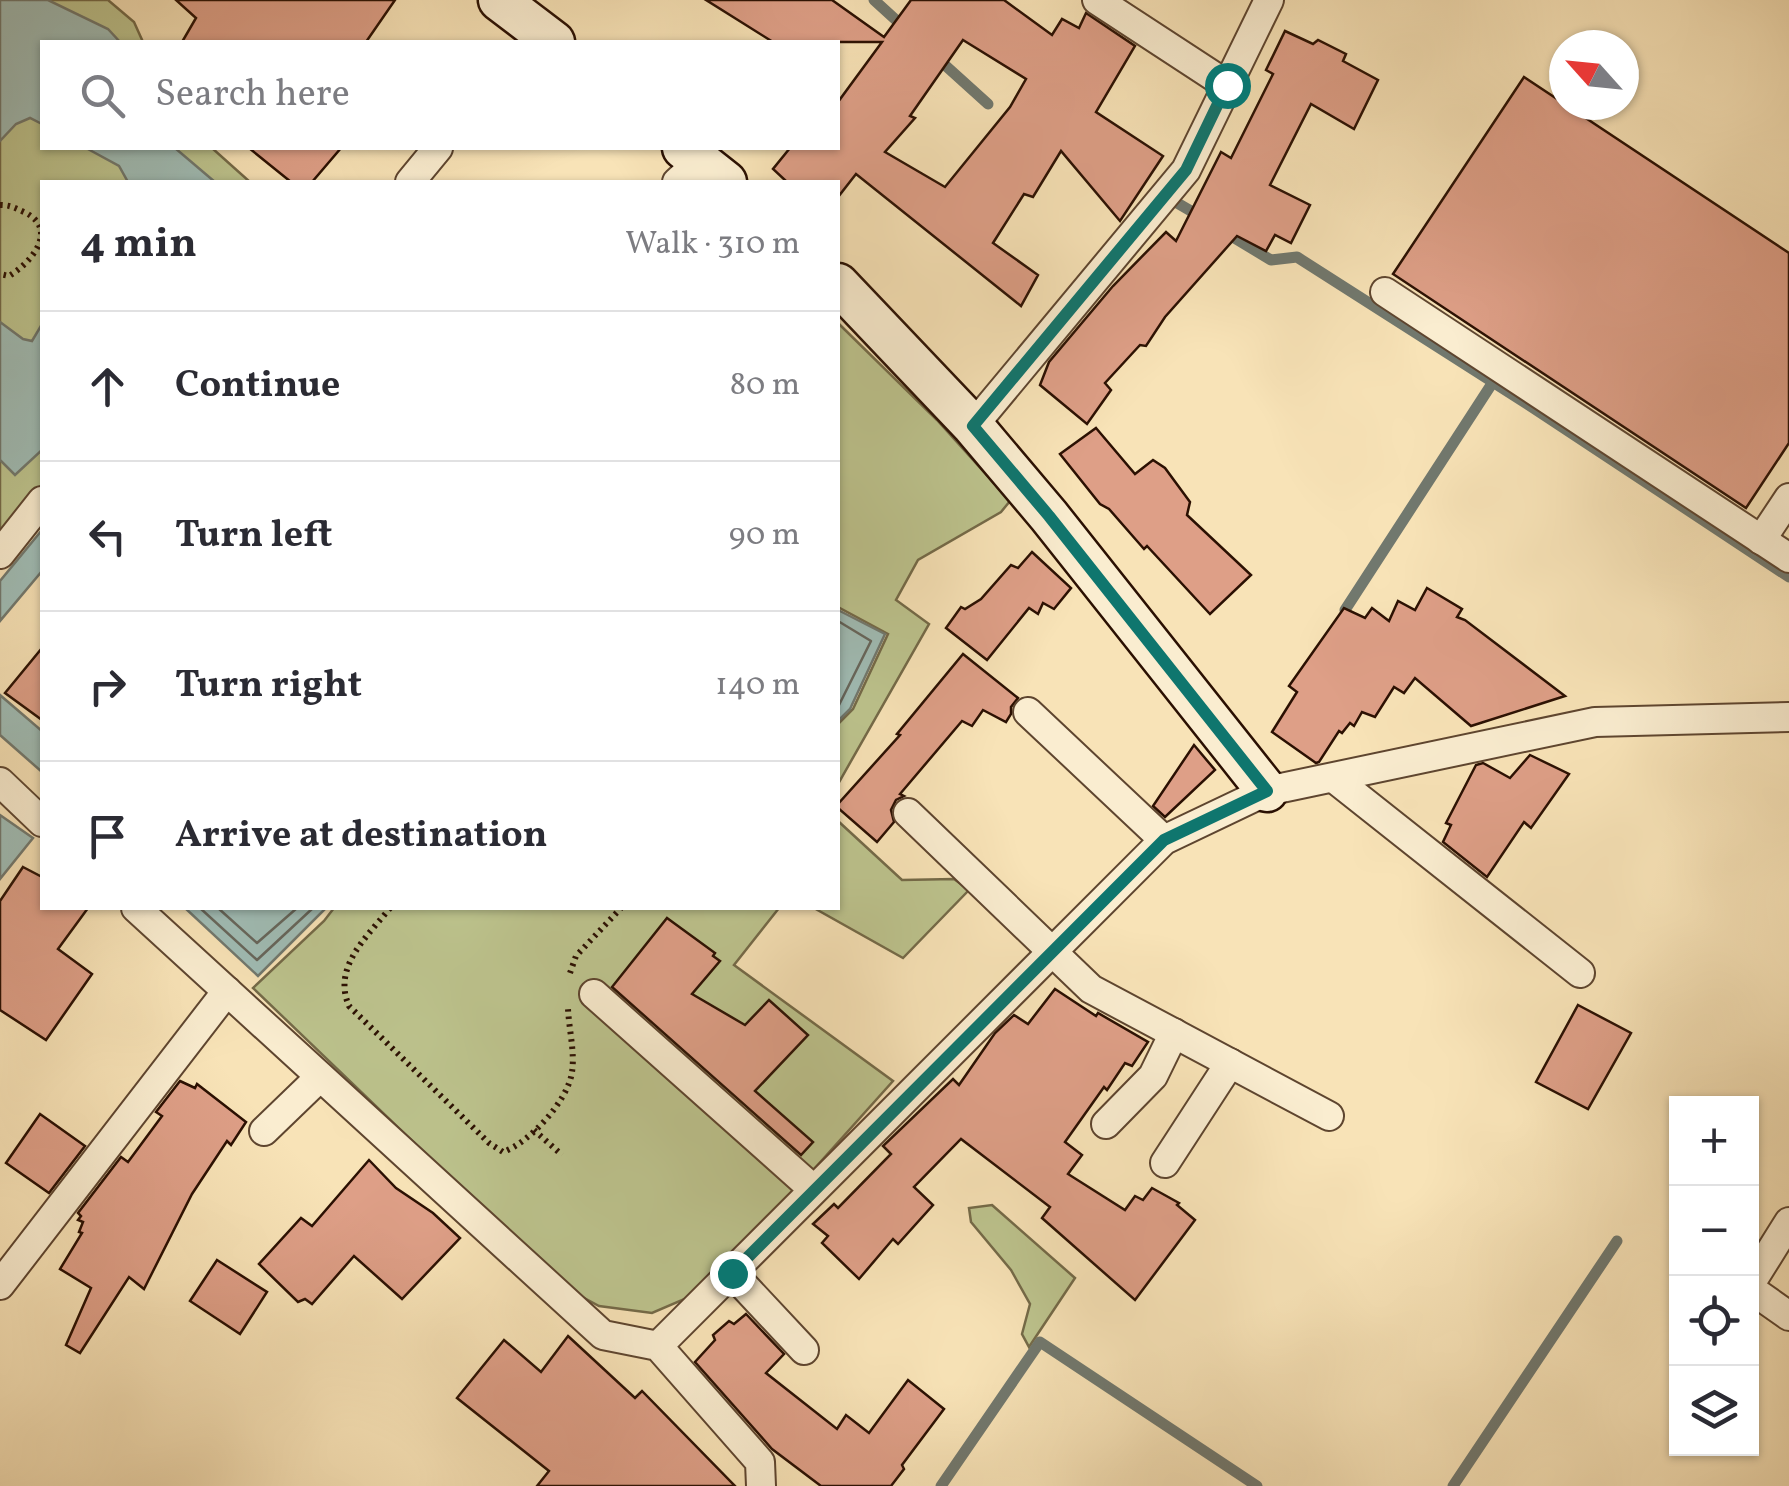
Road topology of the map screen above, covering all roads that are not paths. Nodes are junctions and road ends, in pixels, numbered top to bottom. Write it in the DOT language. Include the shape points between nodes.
graph roads {
  1 [pos="499,0"];
  2 [pos="1097,0"];
  3 [pos="1268,0"];
  4 [pos="539,27"];
  5 [pos="1227,85"];
  6 [pos="436,150"];
  7 [pos="412,180"];
  8 [pos="840,286"];
  9 [pos="1385,292"];
  10 [pos="973,426"];
  11 [pos="1789,498"];
  12 [pos="40,504"];
  13 [pos="1761,540"];
  14 [pos="0,554"];
  15 [pos="1789,558"];
  16 [pos="1028,712"];
  17 [pos="1789,717"];
  18 [pos="1335,780"];
  19 [pos="0,782"];
  20 [pos="1267,791"];
  21 [pos="908,812"];
  22 [pos="40,820"];
  23 [pos="1164,840"];
  24 [pos="138,910"];
  25 [pos="1051,953"];
  26 [pos="1580,973"];
  27 [pos="227,992"];
  28 [pos="581,998"];
  29 [pos="1174,1033"];
  30 [pos="1230,1063"];
  31 [pos="320,1077"];
  32 [pos="1330,1116"];
  33 [pos="1106,1124"];
  34 [pos="264,1131"];
  35 [pos="1165,1163"];
  36 [pos="813,1189"];
  37 [pos="1789,1222"];
  38 [pos="732,1273"];
  39 [pos="1756,1276"];
  40 [pos="0,1285"];
  41 [pos="1759,1295"];
  42 [pos="1789,1316"];
  43 [pos="658,1346"];
  44 [pos="804,1350"];
  45 [pos="761,1486"];
  1 -- 4 [label="street"];
  2 -- 5 [label="street"];
  3 -- 5 [label="street"];
  5 -- 10 [label="street" via="1186,170"];
  6 -- 7 [label="street"];
  8 -- 10 [label="street"];
  9 -- 13 [label="street"];
  10 -- 20 [label="street"];
  11 -- 13 [label="street"];
  12 -- 14 [label="street"];
  13 -- 15 [label="street"];
  16 -- 23 [label="street"];
  17 -- 18 [label="street" via="1594,722"];
  18 -- 20 [label="street"];
  18 -- 26 [label="street"];
  19 -- 22 [label="street"];
  20 -- 23 [label="street"];
  21 -- 25 [label="street"];
  23 -- 25 [label="street"];
  24 -- 27 [label="street"];
  25 -- 29 [label="street" via="1091,989"];
  25 -- 36 [label="street"];
  27 -- 31 [label="street"];
  27 -- 40 [label="street"];
  28 -- 36 [label="street"];
  29 -- 30 [label="street"];
  29 -- 33 [label="street" via="1154,1076"];
  30 -- 32 [label="street"];
  30 -- 35 [label="street"];
  31 -- 34 [label="street"];
  31 -- 43 [label="street" via="604,1335"];
  36 -- 38 [label="street"];
  37 -- 39 [label="street"];
  38 -- 43 [label="street"];
  38 -- 44 [label="street"];
  41 -- 42 [label="street"];
  43 -- 45 [label="street" via="760,1462"];
}
